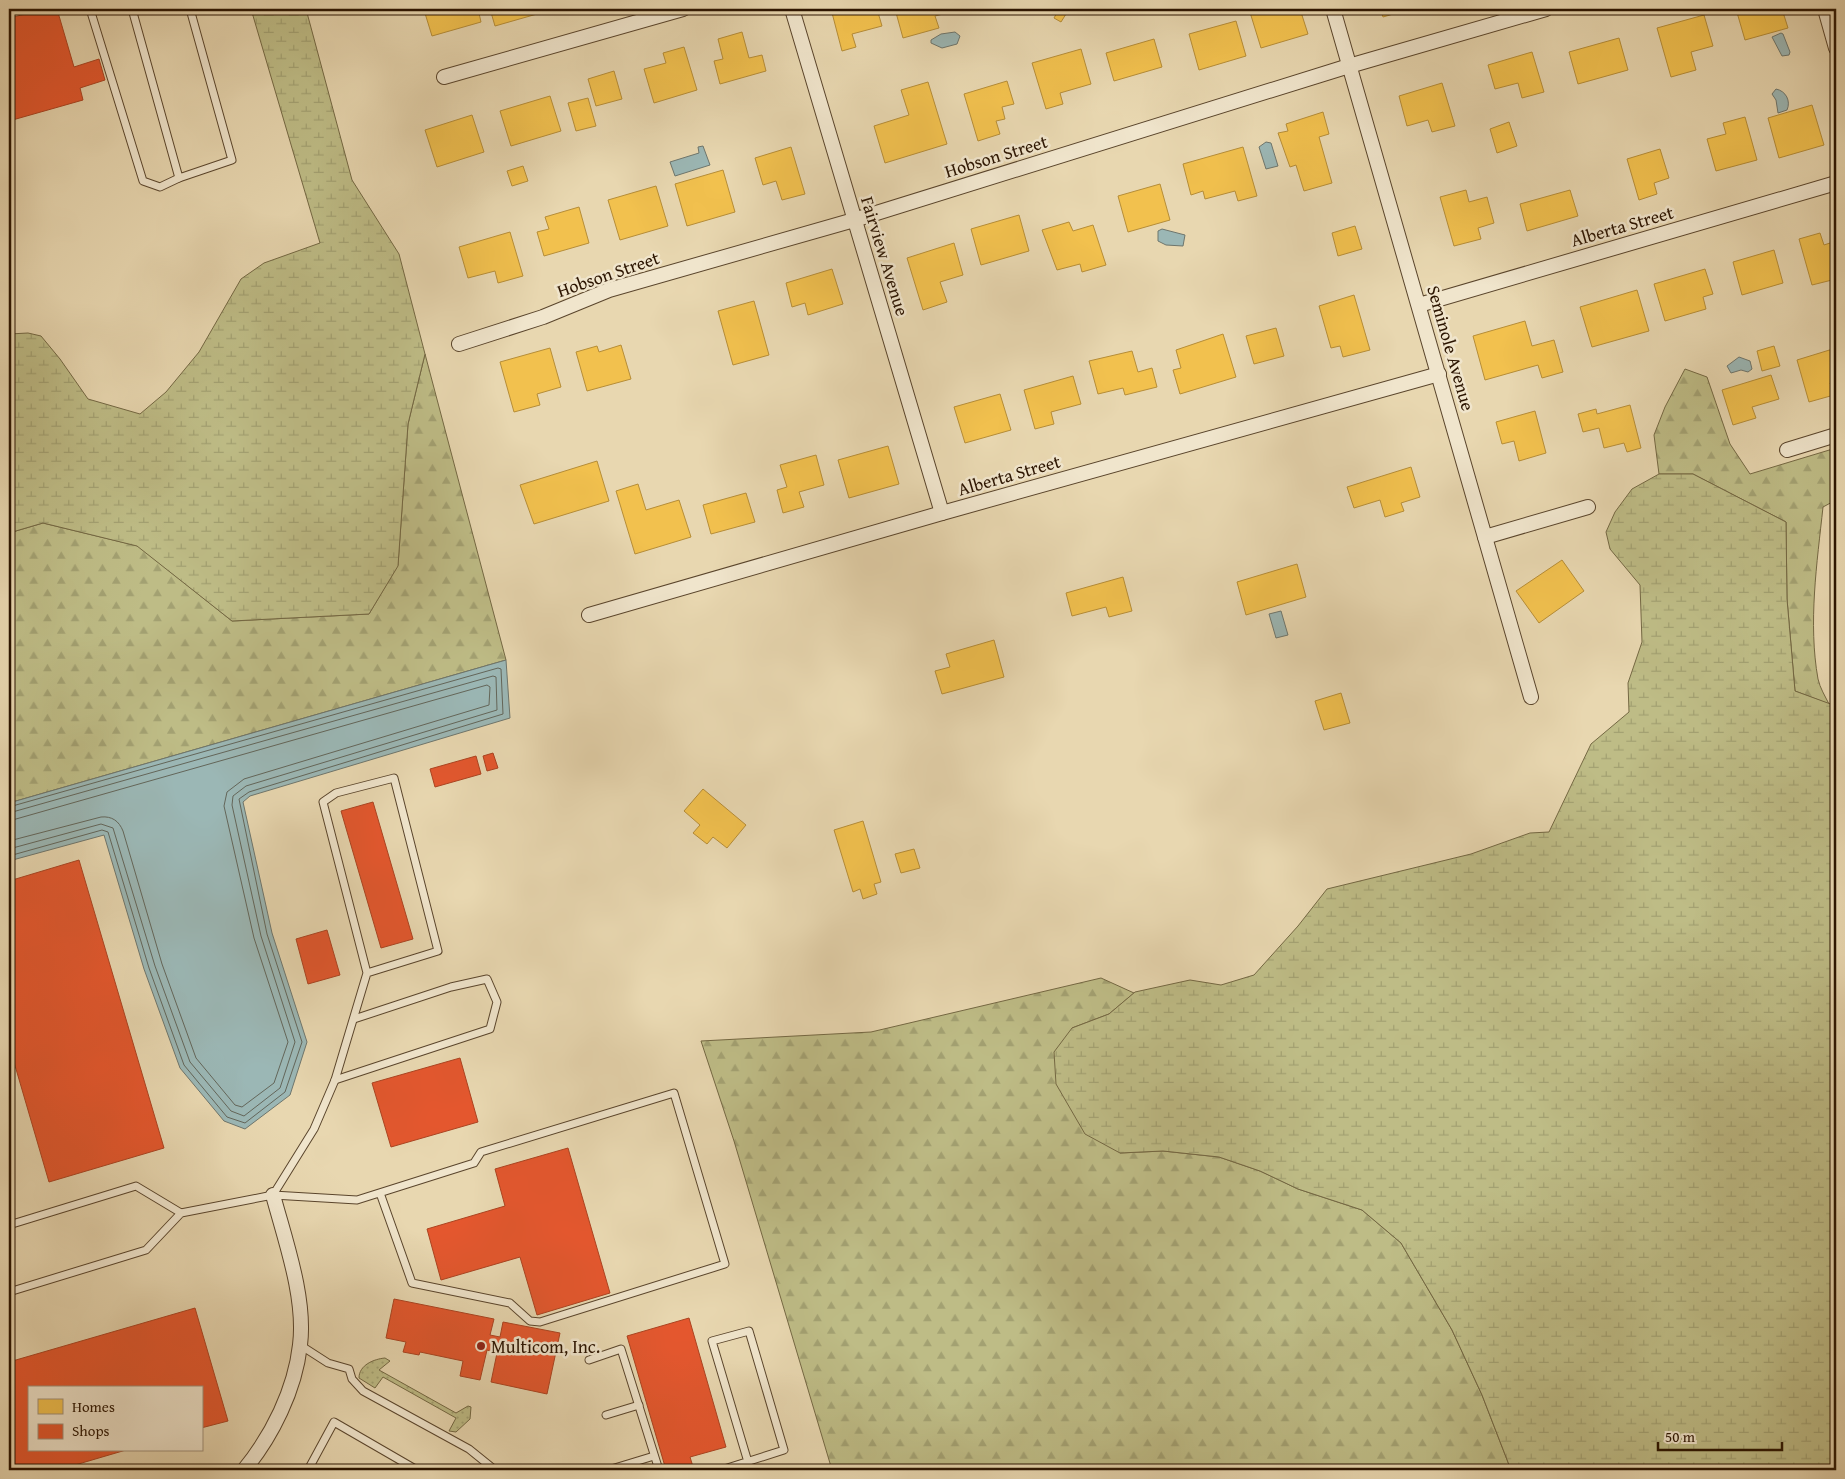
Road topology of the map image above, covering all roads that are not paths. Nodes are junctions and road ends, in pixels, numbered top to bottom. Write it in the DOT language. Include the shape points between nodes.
graph roads {
  1 [pos="90,9"];
  2 [pos="132,9"];
  3 [pos="190,9"];
  4 [pos="683,9"];
  5 [pos="792,9"];
  6 [pos="1333,9"];
  7 [pos="1546,9"];
  8 [pos="1825,9"];
  9 [pos="1836,48"];
  10 [pos="1350,66"];
  11 [pos="444,77"];
  12 [pos="179,178"];
  13 [pos="1836,183"];
  14 [pos="854,220"];
  15 [pos="1419,305"];
  16 [pos="459,344"];
  17 [pos="1439,374"];
  18 [pos="1836,435"];
  19 [pos="1787,450"];
  20 [pos="1588,507"];
  21 [pos="942,513"];
  22 [pos="1485,538"];
  23 [pos="589,615"];
  24 [pos="1532,697"];
  25 [pos="367,973"];
  26 [pos="354,1019"];
  27 [pos="335,1080"];
  28 [pos="380,1193"];
  29 [pos="273,1195"];
  30 [pos="181,1213"];
  31 [pos="9,1225"];
  32 [pos="9,1292"];
  33 [pos="300,1345"];
  34 [pos="589,1360"];
  35 [pos="639,1405"];
  36 [pos="606,1415"];
  37 [pos="654,1456"];
  38 [pos="748,1462"];
  39 [pos="244,1470"];
  40 [pos="308,1470"];
  41 [pos="417,1470"];
  42 [pos="495,1470"];
  43 [pos="608,1470"];
  44 [pos="659,1470"];
  45 [pos="721,1470"];
  1 -- 12 [label="lane" via="143,180 160,187"];
  2 -- 12 [label="lane"];
  3 -- 12 [label="lane" via="232,160"];
  4 -- 11 [label="street"];
  5 -- 14 [label="street, Fairview Avenue"];
  6 -- 10 [label="street, Seminole Avenue"];
  7 -- 10 [label="street, Hobson Street"];
  8 -- 9 [label="street"];
  10 -- 14 [label="street, Hobson Street"];
  10 -- 15 [label="street, Seminole Avenue"];
  13 -- 15 [label="street, Alberta Street"];
  14 -- 16 [label="street, Hobson Street" via="609,290 543,317"];
  14 -- 21 [label="street, Fairview Avenue"];
  15 -- 17 [label="street, Seminole Avenue"];
  17 -- 21 [label="street, Alberta Street"];
  17 -- 22 [label="street, Seminole Avenue"];
  18 -- 19 [label="street"];
  20 -- 22 [label="street"];
  21 -- 23 [label="street, Alberta Street"];
  22 -- 24 [label="street, Seminole Avenue"];
  25 -- 25 [label="lane" via="323,802 336,793 394,778 438,951"];
  25 -- 26 [label="lane"];
  26 -- 27 [label="lane"];
  26 -- 27 [label="lane" via="451,987 487,979 497,1002 490,1029"];
  27 -- 29 [label="lane" via="314,1129"];
  28 -- 28 [label="lane" via="474,1163 481,1152 674,1093 725,1264 629,1296 540,1322 530,1321 510,1303 412,1283"];
  28 -- 29 [label="lane" via="357,1200"];
  29 -- 30 [label="lane"];
  29 -- 33 [label="street" via="299,1304"];
  30 -- 31 [label="lane" via="136,1186"];
  30 -- 32 [label="lane" via="146,1250"];
  33 -- 39 [label="street" via="276,1422"];
  33 -- 42 [label="lane" via="328,1363 349,1369 352,1379 363,1391 469,1449"];
  34 -- 35 [label="lane" via="621,1349"];
  35 -- 36 [label="lane"];
  35 -- 37 [label="lane"];
  37 -- 43 [label="lane"];
  37 -- 44 [label="lane"];
  38 -- 38 [label="lane" via="784,1450 749,1331 712,1341"];
  38 -- 45 [label="lane"];
  40 -- 41 [label="lane" via="334,1422"];
}
